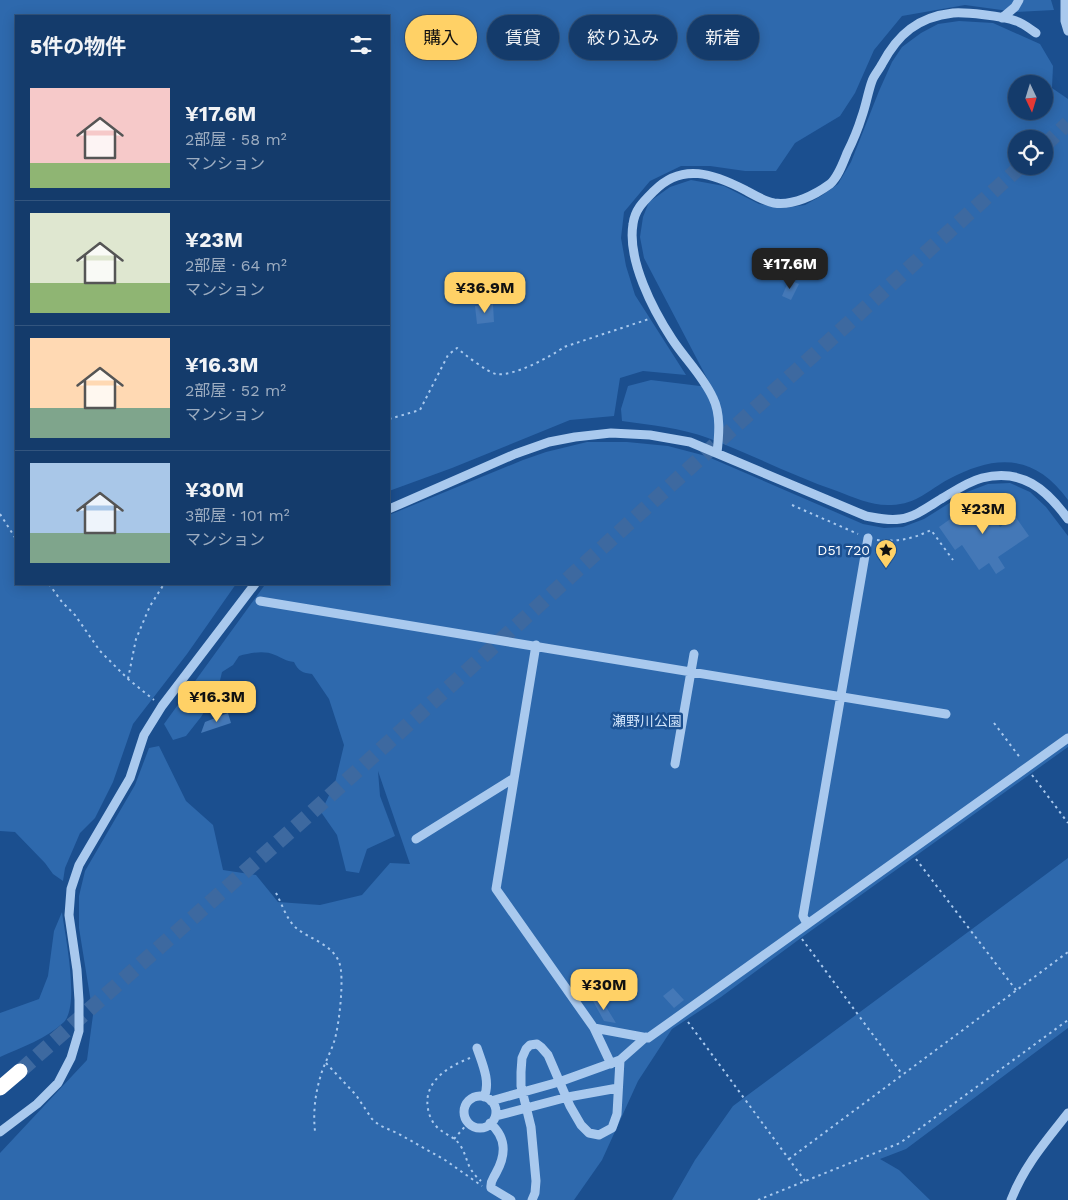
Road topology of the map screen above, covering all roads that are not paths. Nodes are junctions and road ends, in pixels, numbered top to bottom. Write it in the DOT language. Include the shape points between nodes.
graph roads {
  1 [pos="1019,0"];
  2 [pos="1065,0"];
  3 [pos="1002,18"];
  4 [pos="1068,31"];
  5 [pos="1036,33"];
  6 [pos="717,453"];
  7 [pos="390,509"];
  8 [pos="1068,519"];
  9 [pos="868,538"];
  10 [pos="253,585"];
  11 [pos="260,601"];
  12 [pos="536,646"];
  13 [pos="694,654"];
  14 [pos="691,671"];
  15 [pos="840,696"];
  16 [pos="946,714"];
  17 [pos="1068,738"];
  18 [pos="675,764"];
  19 [pos="514,778"];
  20 [pos="416,839"];
  21 [pos="807,924"];
  22 [pos="594,1028"];
  23 [pos="646,1037"];
  24 [pos="478,1051"];
  25 [pos="620,1060"];
  26 [pos="611,1064"];
  27 [pos="20,1071"];
  28 [pos="559,1082"];
  29 [pos="0,1088"];
  30 [pos="618,1088"];
  31 [pos="523,1091"];
  32 [pos="568,1097"];
  33 [pos="488,1099"];
  34 [pos="527,1107"];
  35 [pos="1068,1113"];
  36 [pos="493,1120"];
  37 [pos="0,1132"];
  38 [pos="511,1200"];
  39 [pos="532,1200"];
  40 [pos="1011,1200"];
  1 -- 3 [label="street"];
  2 -- 4 [label="street"];
  3 -- 5 [label="street" via="1016,21"];
  3 -- 6 [label="street" via="962,12 937,15 906,31 872,80 852,144 832,182 819,192 775,203 724,180 701,173 682,174 662,183 639,206 633,224 633,250 641,277 672,340 714,399 720,430"];
  6 -- 7 [label="street" via="690,442 650,435 611,433 575,437 516,454"];
  6 -- 8 [label="street" via="866,516 884,520 916,514 963,486 981,478 1001,476 1020,478 1037,486"];
  9 -- 15 [label="street"];
  10 -- 37 [label="street" via="144,734 130,778 79,865 71,889 69,915 77,970 79,1031 71,1058 58,1083"];
  11 -- 12 [label="street"];
  12 -- 14 [label="street"];
  12 -- 19 [label="street"];
  13 -- 14 [label="street"];
  14 -- 15 [label="street"];
  14 -- 18 [label="street"];
  15 -- 16 [label="street"];
  15 -- 21 [label="street" via="803,916"];
  17 -- 21 [label="street"];
  19 -- 20 [label="street"];
  19 -- 22 [label="street" via="496,889"];
  21 -- 23 [label="street"];
  22 -- 23 [label="street"];
  22 -- 26 [label="street"];
  23 -- 25 [label="street"];
  24 -- 33 [label="street"];
  25 -- 26 [label="street"];
  25 -- 30 [label="street"];
  26 -- 28 [label="street"];
  27 -- 29 [label="highway"];
  28 -- 31 [label="street"];
  28 -- 31 [label="street" via="545,1051 537,1044 530,1045 522,1058"];
  28 -- 32 [label="street"];
  30 -- 32 [label="street"];
  30 -- 32 [label="street" via="617,1114 612,1128 600,1135 589,1133 581,1125"];
  31 -- 33 [label="street"];
  31 -- 34 [label="street"];
  32 -- 34 [label="street"];
  33 -- 36 [label="street" via="496,1112"];
  33 -- 36 [label="street" via="472,1098 463,1107 464,1114 471,1126 480,1127"];
  34 -- 36 [label="street"];
  34 -- 39 [label="street" via="536,1181"];
  35 -- 40 [label="street" via="1028,1164"];
  36 -- 38 [label="street" via="502,1140 504,1156 490,1182 490,1189"];
}
